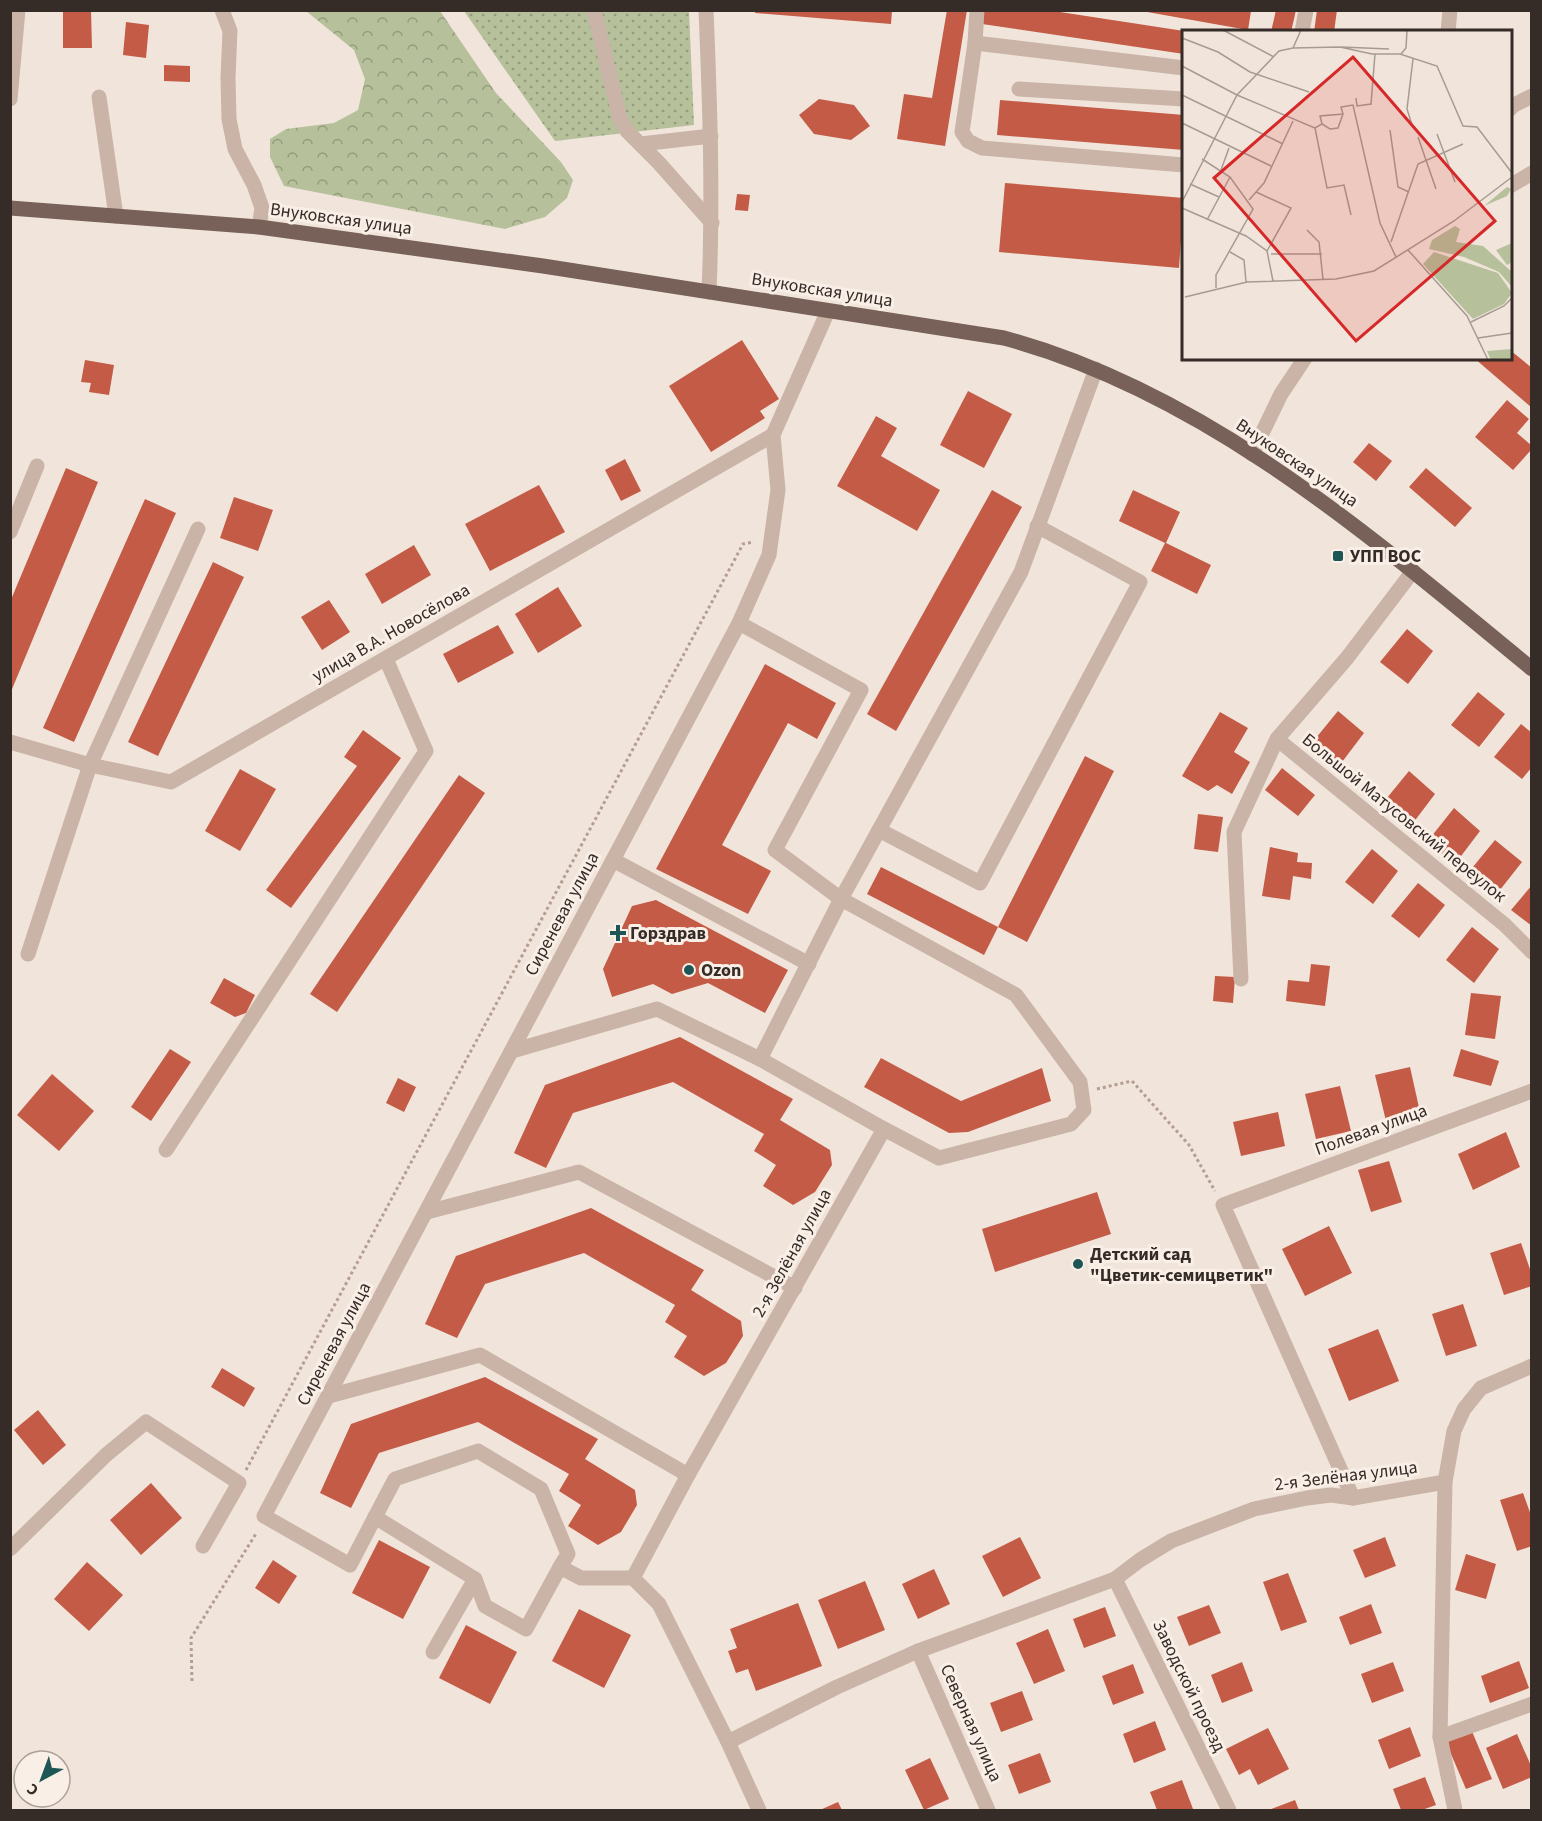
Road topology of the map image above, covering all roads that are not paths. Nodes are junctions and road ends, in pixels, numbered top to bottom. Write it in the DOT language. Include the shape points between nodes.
graph roads {
  1 [pos="18,10"];
  2 [pos="222,10"];
  3 [pos="594,10"];
  4 [pos="706,10"];
  5 [pos="977,10"];
  6 [pos="1306,10"];
  7 [pos="1450,10"];
  8 [pos="1302,30"];
  9 [pos="1448,30"];
  10 [pos="975,43"];
  11 [pos="1182,68"];
  12 [pos="1019,89"];
  13 [pos="1532,96"];
  14 [pos="99,97"];
  15 [pos="10,99"];
  16 [pos="1182,99"];
  17 [pos="1512,107"];
  18 [pos="711,136"];
  19 [pos="641,144"];
  20 [pos="1182,165"];
  21 [pos="1532,173"];
  22 [pos="1512,185"];
  23 [pos="10,208"];
  24 [pos="116,216"];
  25 [pos="712,223"];
  26 [pos="259,227"];
  27 [pos="709,292"];
  28 [pos="828,311"];
  29 [pos="1304,360"];
  30 [pos="1096,369"];
  31 [pos="773,435"];
  32 [pos="1252,454"];
  33 [pos="36,466"];
  34 [pos="1037,525"];
  35 [pos="198,529"];
  36 [pos="10,532"];
  37 [pos="1413,571"];
  38 [pos="739,623"];
  39 [pos="386,659"];
  40 [pos="1530,664"];
  41 [pos="1276,740"];
  42 [pos="10,742"];
  43 [pos="90,765"];
  44 [pos="879,830"];
  45 [pos="613,861"];
  46 [pos="842,899"];
  47 [pos="1532,952"];
  48 [pos="28,954"];
  49 [pos="809,964"];
  50 [pos="1241,979"];
  51 [pos="512,1051"];
  52 [pos="760,1059"];
  53 [pos="1532,1091"];
  54 [pos="884,1129"];
  55 [pos="166,1150"];
  56 [pos="427,1212"];
  57 [pos="795,1288"];
  58 [pos="1532,1366"];
  59 [pos="329,1396"];
  60 [pos="688,1475"];
  61 [pos="1445,1482"];
  62 [pos="1353,1498"];
  63 [pos="375,1517"];
  64 [pos="203,1546"];
  65 [pos="10,1549"];
  66 [pos="560,1567"];
  67 [pos="633,1578"];
  68 [pos="475,1579"];
  69 [pos="1114,1579"];
  70 [pos="918,1651"];
  71 [pos="433,1652"];
  72 [pos="1532,1704"];
  73 [pos="1440,1737"];
  74 [pos="728,1742"];
  75 [pos="759,1810"];
  76 [pos="988,1810"];
  77 [pos="1230,1810"];
  78 [pos="1455,1810"];
  1 -- 15 [label="street"];
  2 -- 26 [label="street" via="230,31 229,119 236,149 262,208"];
  3 -- 19 [label="street" via="620,119"];
  4 -- 18 [label="street"];
  5 -- 10 [label="street"];
  6 -- 8 [label="street"];
  7 -- 9 [label="street"];
  10 -- 11 [label="street"];
  10 -- 20 [label="street" via="962,132 968,141 982,148"];
  12 -- 16 [label="street"];
  13 -- 17 [label="street"];
  14 -- 24 [label="street"];
  18 -- 19 [label="street"];
  18 -- 25 [label="street"];
  19 -- 25 [label="street"];
  21 -- 22 [label="street"];
  23 -- 24 [label="main road, Внуковская улица"];
  24 -- 26 [label="main road, Внуковская улица"];
  25 -- 27 [label="street"];
  26 -- 27 [label="main road, Внуковская улица"];
  27 -- 28 [label="main road, Внуковская улица"];
  28 -- 30 [label="main road, Внуковская улица" via="1004,338"];
  28 -- 31 [label="street, Сиреневая улица"];
  29 -- 32 [label="street" via="1281,394"];
  30 -- 32 [label="main road, Внуковская улица"];
  30 -- 34 [label="street"];
  31 -- 38 [label="street, Сиреневая улица" via="778,490 769,555"];
  31 -- 39 [label="street, улица В.А. Новосёлова"];
  32 -- 37 [label="main road, Внуковская улица" via="1326,503"];
  33 -- 36 [label="street"];
  34 -- 44 [label="street" via="1021,572"];
  34 -- 44 [label="street" via="1140,582 980,883"];
  35 -- 43 [label="street"];
  37 -- 40 [label="main road, Внуковская улица"];
  37 -- 41 [label="street" via="1347,658"];
  38 -- 45 [label="street, Сиреневая улица"];
  38 -- 46 [label="street" via="861,690 775,850"];
  39 -- 43 [label="street, улица В.А. Новосёлова" via="171,782"];
  39 -- 55 [label="street" via="426,751"];
  41 -- 47 [label="street, Большой Матусовский переулок" via="1505,925"];
  41 -- 50 [label="street" via="1234,832"];
  42 -- 43 [label="street, улица В.А. Новосёлова"];
  43 -- 48 [label="street"];
  44 -- 46 [label="street"];
  45 -- 49 [label="street"];
  45 -- 51 [label="street, Сиреневая улица"];
  46 -- 49 [label="street"];
  46 -- 54 [label="street" via="1016,995 1080,1082 1084,1110 1071,1124 939,1158"];
  49 -- 52 [label="street"];
  51 -- 52 [label="street" via="657,1009"];
  51 -- 56 [label="street, Сиреневая улица"];
  52 -- 54 [label="street"];
  53 -- 62 [label="street, Полевая улица" via="1224,1205"];
  54 -- 57 [label="street, 2-я Зелёная улица"];
  56 -- 57 [label="street" via="579,1172"];
  56 -- 59 [label="street, Сиреневая улица"];
  57 -- 60 [label="street, 2-я Зелёная улица"];
  58 -- 61 [label="street" via="1481,1388 1464,1409 1454,1431"];
  59 -- 60 [label="street" via="480,1355"];
  59 -- 63 [label="street, Сиреневая улица" via="265,1517 350,1565"];
  60 -- 67 [label="street, 2-я Зелёная улица"];
  61 -- 62 [label="street, 2-я Зелёная улица"];
  61 -- 73 [label="street"];
  62 -- 69 [label="street, 2-я Зелёная улица" via="1331,1495 1254,1509 1171,1541"];
  63 -- 66 [label="street" via="395,1479 478,1451 541,1489 568,1554"];
  63 -- 68 [label="street"];
  64 -- 65 [label="street" via="239,1483 146,1422 106,1455"];
  66 -- 67 [label="street" via="581,1578"];
  66 -- 68 [label="street" via="526,1629 485,1606"];
  67 -- 74 [label="street" via="659,1604"];
  68 -- 71 [label="street"];
  69 -- 70 [label="street, 2-я Зелёная улица"];
  69 -- 77 [label="street, Заводской проезд"];
  70 -- 74 [label="street, 2-я Зелёная улица"];
  70 -- 76 [label="street, Северная улица"];
  72 -- 73 [label="street"];
  73 -- 78 [label="street"];
  74 -- 75 [label="street"];
}
